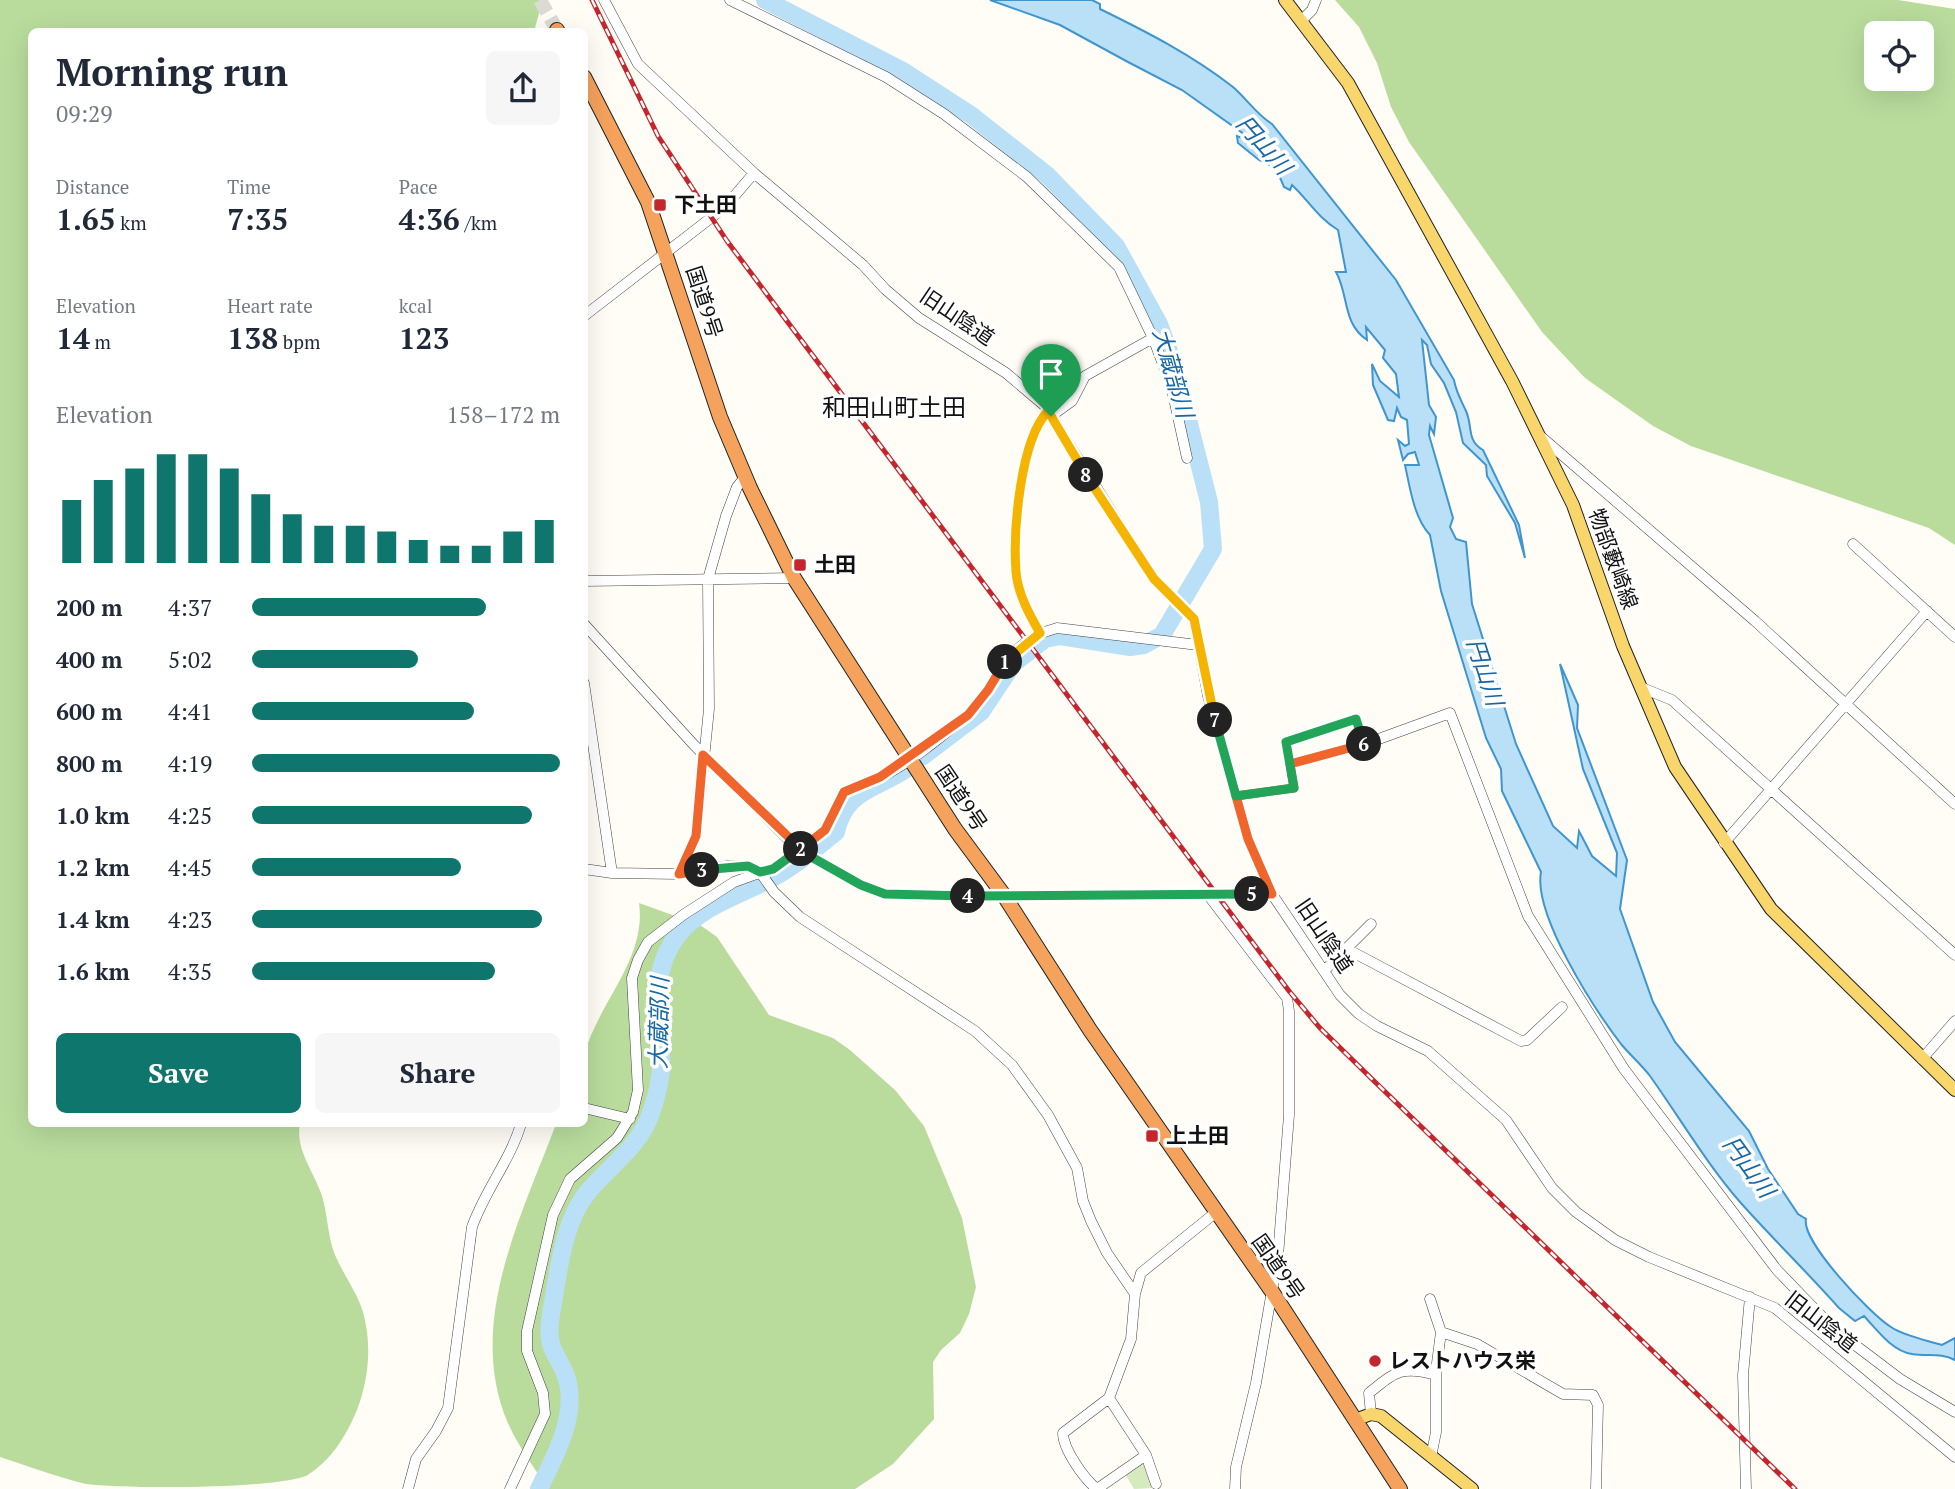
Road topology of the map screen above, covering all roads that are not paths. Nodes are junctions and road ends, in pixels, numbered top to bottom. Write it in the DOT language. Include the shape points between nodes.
graph roads {
  1 [pos="604,0"];
  2 [pos="730,0"];
  3 [pos="1285,0"];
  4 [pos="1316,0"];
  5 [pos="1301,20"];
  6 [pos="588,85"];
  7 [pos="754,173"];
  8 [pos="666,251"];
  9 [pos="588,313"];
  10 [pos="1153,338"];
  11 [pos="1049,413"];
  12 [pos="1539,436"];
  13 [pos="1188,458"];
  14 [pos="745,477"];
  15 [pos="1853,544"];
  16 [pos="794,578"];
  17 [pos="708,579"];
  18 [pos="588,581"];
  19 [pos="1927,611"];
  20 [pos="588,628"];
  21 [pos="1040,633"];
  22 [pos="1955,637"];
  23 [pos="1198,645"];
  24 [pos="1640,687"];
  25 [pos="1847,705"];
  26 [pos="588,710"];
  27 [pos="1365,744"];
  28 [pos="703,755"];
  29 [pos="909,758"];
  30 [pos="1290,764"];
  31 [pos="1773,791"];
  32 [pos="1236,796"];
  33 [pos="1955,804"];
  34 [pos="1724,843"];
  35 [pos="799,850"];
  36 [pos="588,870"];
  37 [pos="760,872"];
  38 [pos="612,873"];
  39 [pos="679,874"];
  40 [pos="1003,894"];
  41 [pos="1272,894"];
  42 [pos="1208,895"];
  43 [pos="1371,924"];
  44 [pos="1345,948"];
  45 [pos="1955,955"];
  46 [pos="1324,971"];
  47 [pos="1562,1007"];
  48 [pos="1955,1021"];
  49 [pos="1922,1059"];
  50 [pos="1955,1090"];
  51 [pos="588,1109"];
  52 [pos="630,1119"];
  53 [pos="520,1127"];
  54 [pos="1215,1213"];
  55 [pos="1273,1293"];
  56 [pos="1135,1294"];
  57 [pos="1750,1297"];
  58 [pos="1430,1299"];
  59 [pos="1441,1332"];
  60 [pos="1436,1375"];
  61 [pos="1109,1398"];
  62 [pos="1955,1412"];
  63 [pos="1371,1414"];
  64 [pos="1355,1420"];
  65 [pos="1146,1455"];
  66 [pos="1431,1457"];
  67 [pos="1955,1457"];
  68 [pos="1156,1484"];
  69 [pos="408,1489"];
  70 [pos="510,1489"];
  71 [pos="1097,1489"];
  72 [pos="1235,1489"];
  73 [pos="1400,1489"];
  74 [pos="1472,1489"];
  75 [pos="1596,1489"];
  76 [pos="1746,1489"];
  1 -- 7 [label="street, 旧山陰道" via="638,64"];
  2 -- 10 [label="street" via="886,77 1027,177 1119,267"];
  3 -- 5 [label="main road, 物部藪崎線"];
  4 -- 5 [label="street"];
  5 -- 12 [label="main road, 物部藪崎線" via="1348,83"];
  6 -- 8 [label="highway, 国道9号" via="631,165"];
  7 -- 8 [label="street" via="725,207"];
  7 -- 11 [label="street, 旧山陰道" via="919,318 1006,373"];
  8 -- 9 [label="street"];
  8 -- 14 [label="highway, 国道9号" via="720,417"];
  10 -- 11 [label="street" via="1084,376 1072,401"];
  10 -- 13 [label="street" via="1171,385"];
  11 -- 21 [label="street" via="1038,421 1017,520 1016,574 1025,606"];
  11 -- 23 [label="street, 旧山陰道" via="1154,579 1194,619"];
  12 -- 24 [label="main road, 物部藪崎線" via="1573,505"];
  12 -- 25 [label="street"];
  14 -- 16 [label="highway, 国道9号"];
  14 -- 17 [label="street" via="726,516"];
  15 -- 19 [label="street"];
  16 -- 17 [label="street"];
  16 -- 29 [label="highway, 国道9号"];
  17 -- 18 [label="street"];
  17 -- 28 [label="street" via="709,709"];
  19 -- 22 [label="street"];
  19 -- 25 [label="street"];
  20 -- 28 [label="street"];
  21 -- 23 [label="street" via="1057,628"];
  21 -- 29 [label="street" via="1006,660 968,715"];
  23 -- 32 [label="street, 旧山陰道"];
  24 -- 31 [label="street" via="1672,700"];
  24 -- 34 [label="main road, 物部藪崎線" via="1675,767"];
  25 -- 31 [label="street"];
  25 -- 33 [label="street"];
  26 -- 38 [label="street"];
  27 -- 30 [label="street"];
  27 -- 30 [label="street" via="1356,719 1286,742"];
  27 -- 62 [label="street" via="1450,713 1528,916 1625,1069 1777,1270 1824,1319 1889,1371"];
  28 -- 35 [label="street"];
  28 -- 39 [label="street" via="696,836"];
  29 -- 35 [label="street" via="844,792 825,830"];
  29 -- 40 [label="highway, 国道9号"];
  30 -- 32 [label="street" via="1294,788"];
  31 -- 34 [label="street"];
  31 -- 45 [label="street"];
  32 -- 41 [label="street, 旧山陰道" via="1248,839"];
  34 -- 49 [label="main road, 物部藪崎線" via="1771,909"];
  35 -- 37 [label="street" via="773,869"];
  35 -- 40 [label="street" via="885,894"];
  36 -- 38 [label="street"];
  37 -- 39 [label="street" via="748,866 728,866"];
  37 -- 52 [label="street" via="734,882 683,915 648,942 638,960 632,1003 638,1090"];
  37 -- 56 [label="street" via="800,917 975,1031 1012,1065 1067,1149 1091,1221"];
  38 -- 39 [label="street"];
  40 -- 42 [label="street"];
  40 -- 54 [label="highway, 国道9号"];
  41 -- 42 [label="street"];
  41 -- 46 [label="street, 旧山陰道"];
  42 -- 55 [label="street" via="1287,998 1289,1115"];
  43 -- 44 [label="street"];
  44 -- 46 [label="street"];
  44 -- 47 [label="street" via="1521,1041"];
  46 -- 57 [label="street, 旧山陰道" via="1359,1014 1428,1051 1506,1120 1552,1188 1576,1212 1649,1257"];
  48 -- 49 [label="street"];
  49 -- 50 [label="main road, 物部藪崎線"];
  51 -- 52 [label="street"];
  52 -- 70 [label="street" via="617,1138 570,1180 553,1215 527,1331 527,1351 543,1393 545,1415"];
  53 -- 69 [label="street" via="472,1227 448,1408 416,1459"];
  54 -- 55 [label="highway, 国道9号"];
  54 -- 56 [label="street" via="1141,1273"];
  55 -- 64 [label="highway, 国道9号"];
  55 -- 72 [label="street"];
  56 -- 61 [label="street" via="1132,1339"];
  57 -- 67 [label="street, 旧山陰道" via="1794,1321"];
  57 -- 76 [label="street" via="1743,1375"];
  58 -- 59 [label="street"];
  59 -- 60 [label="street"];
  59 -- 75 [label="street" via="1477,1344 1563,1394 1593,1395 1598,1405"];
  60 -- 63 [label="street" via="1416,1369 1395,1371 1369,1393"];
  60 -- 66 [label="street"];
  61 -- 65 [label="street"];
  61 -- 71 [label="street" via="1063,1433 1070,1453"];
  63 -- 64 [label="main road"];
  63 -- 66 [label="main road" via="1381,1416"];
  64 -- 73 [label="highway, 国道9号"];
  65 -- 68 [label="street"];
  65 -- 71 [label="street"];
  66 -- 74 [label="main road"];
}
